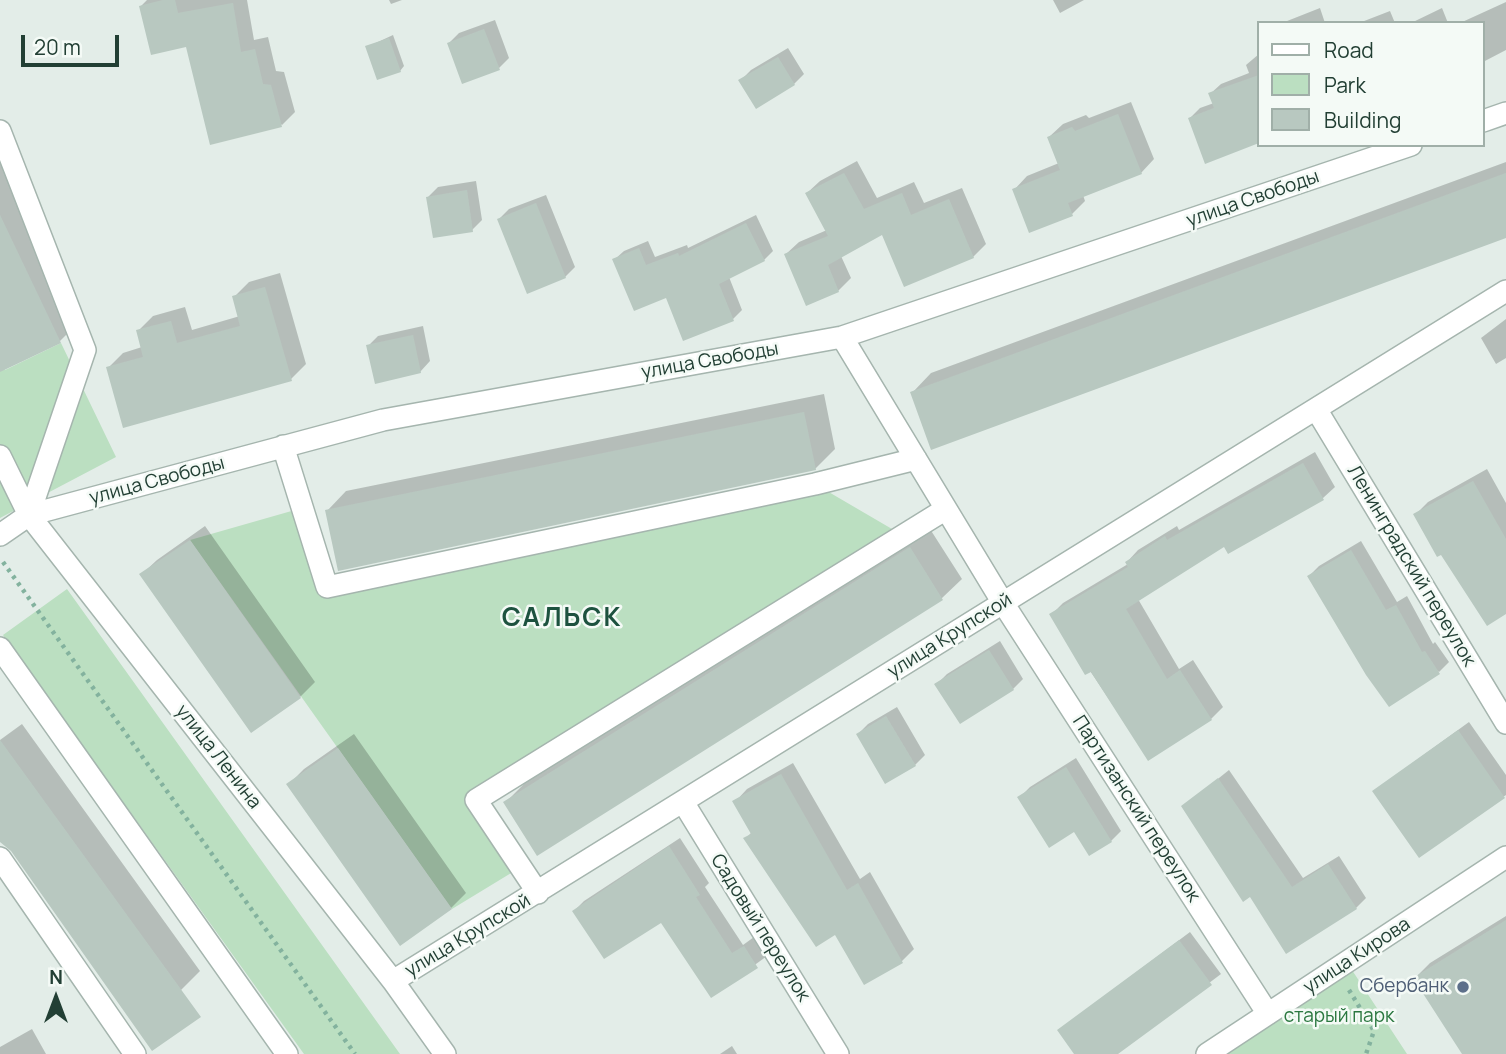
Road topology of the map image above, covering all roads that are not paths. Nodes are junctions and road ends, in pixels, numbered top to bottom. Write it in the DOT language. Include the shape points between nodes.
graph roads {
  1 [pos="1506,113"];
  2 [pos="1485,120"];
  3 [pos="0,131"];
  4 [pos="1405,147"];
  5 [pos="1506,291"];
  6 [pos="842,337"];
  7 [pos="1316,409"];
  8 [pos="283,446"];
  9 [pos="0,456"];
  10 [pos="916,459"];
  11 [pos="946,509"];
  12 [pos="29,516"];
  13 [pos="0,535"];
  14 [pos="1003,603"];
  15 [pos="0,648"];
  16 [pos="1506,723"];
  17 [pos="683,802"];
  18 [pos="1506,857"];
  19 [pos="0,858"];
  20 [pos="538,893"];
  21 [pos="393,981"];
  22 [pos="1268,1014"];
  23 [pos="135,1054"];
  24 [pos="287,1054"];
  25 [pos="445,1054"];
  26 [pos="838,1054"];
  27 [pos="1207,1054"];
  1 -- 2 [label="street"];
  3 -- 12 [label="street" via="85,349"];
  4 -- 6 [label="street, улица Свободы"];
  5 -- 7 [label="street, улица Крупской"];
  6 -- 8 [label="street, улица Свободы" via="383,420"];
  6 -- 10 [label="street, Партизанский переулок"];
  7 -- 14 [label="street, улица Крупской"];
  7 -- 16 [label="street, Ленинградский переулок"];
  8 -- 10 [label="street" via="327,587"];
  8 -- 12 [label="street, улица Свободы"];
  9 -- 12 [label="street, улица Ленина"];
  10 -- 11 [label="street, Партизанский переулок"];
  11 -- 14 [label="street, Партизанский переулок"];
  11 -- 20 [label="street" via="476,800"];
  12 -- 13 [label="street, улица Свободы"];
  12 -- 21 [label="street, улица Ленина"];
  14 -- 17 [label="street, улица Крупской"];
  14 -- 22 [label="street, Партизанский переулок"];
  15 -- 24 [label="street"];
  17 -- 20 [label="street, улица Крупской"];
  17 -- 26 [label="street, Садовый переулок"];
  18 -- 22 [label="street, улица Кирова"];
  19 -- 23 [label="street"];
  20 -- 21 [label="street, улица Крупской"];
  21 -- 25 [label="street, улица Ленина"];
  22 -- 27 [label="street, улица Кирова"];
}
